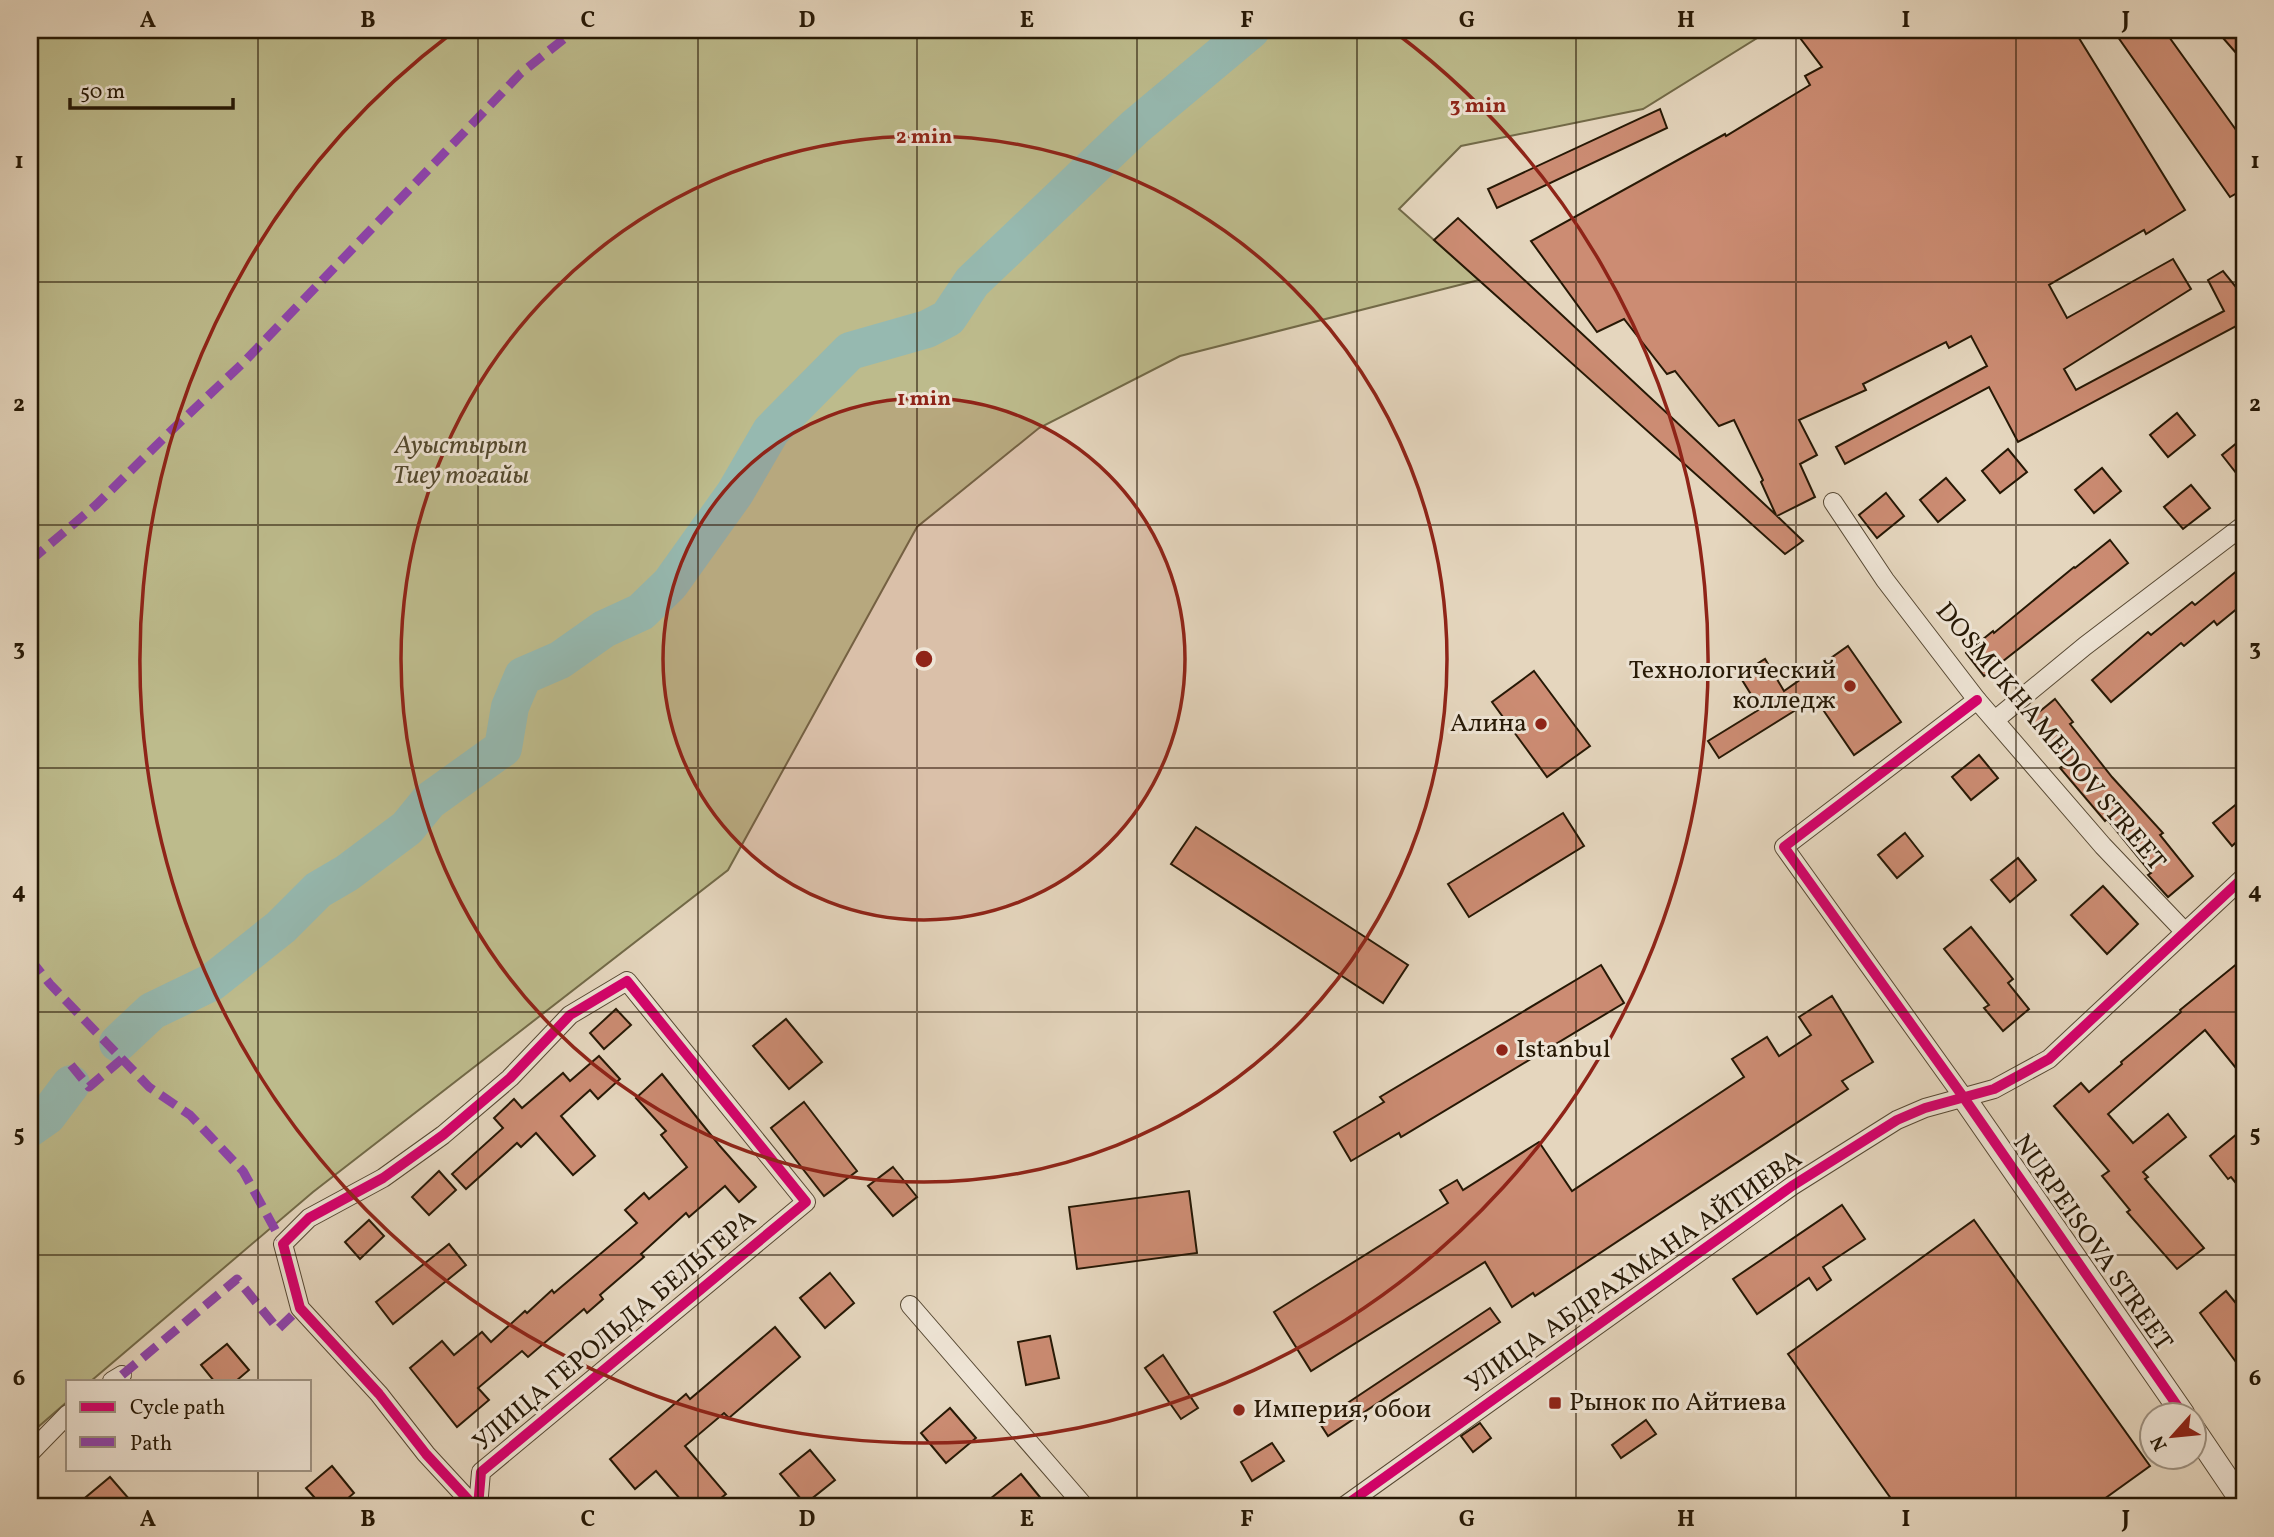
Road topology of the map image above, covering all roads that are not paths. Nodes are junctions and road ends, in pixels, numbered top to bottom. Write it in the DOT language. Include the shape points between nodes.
graph roads {
  1 [pos="1833,502"];
  2 [pos="2244,525"];
  3 [pos="1977,700"];
  4 [pos="1995,720"];
  5 [pos="2244,877"];
  6 [pos="2185,932"];
  7 [pos="1964,1098"];
  8 [pos="910,1304"];
  9 [pos="2173,1400"];
  10 [pos="66,1416"];
  11 [pos="2208,1452"];
  12 [pos="30,1453"];
  13 [pos="2244,1504"];
  14 [pos="476,1507"];
  15 [pos="1085,1507"];
  16 [pos="1343,1507"];
  1 -- 3 [label="street, DOSMUKHAMEDOV STREET" via="1885,580"];
  2 -- 4 [label="street"];
  3 -- 4 [label="street, DOSMUKHAMEDOV STREET"];
  3 -- 7 [label="street" via="1784,848"];
  4 -- 6 [label="street, DOSMUKHAMEDOV STREET" via="2103,846"];
  5 -- 6 [label="street, УЛИЦА АБДРАХМАНА АЙТИЕВА"];
  6 -- 7 [label="street, УЛИЦА АБДРАХМАНА АЙТИЕВА" via="2049,1059 1994,1089"];
  7 -- 9 [label="street, NURPEISOVA STREET"];
  7 -- 16 [label="street, УЛИЦА АБДРАХМАНА АЙТИЕВА" via="1897,1119 1792,1186"];
  8 -- 15 [label="street"];
  10 -- 12 [label="street"];
  11 -- 13 [label="street"];
  14 -- 14 [label="street, УЛИЦА ГЕРОЛЬДА БЕЛЬГЕРА" via="481,1472 806,1202 627,981 570,1015 510,1078 443,1135 383,1178 309,1218 283,1244 300,1308"];
}
